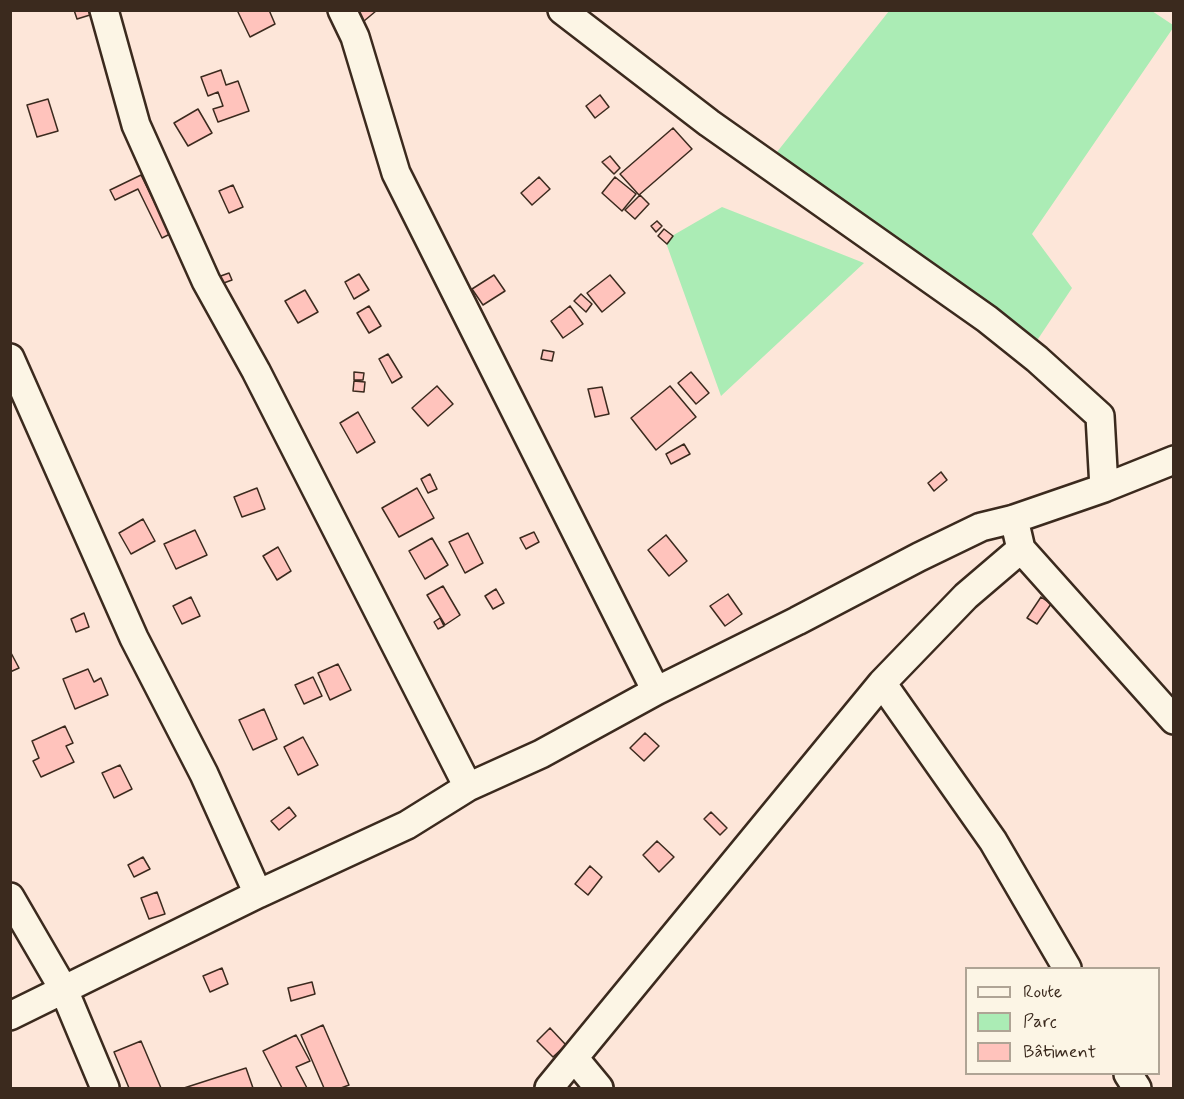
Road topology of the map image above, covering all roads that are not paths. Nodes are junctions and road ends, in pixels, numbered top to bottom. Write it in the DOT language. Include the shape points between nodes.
graph roads {
  1 [pos="104,10"];
  2 [pos="342,10"];
  3 [pos="562,10"];
  4 [pos="10,358"];
  5 [pos="1173,460"];
  6 [pos="1104,488"];
  7 [pos="1014,519"];
  8 [pos="1021,549"];
  9 [pos="882,683"];
  10 [pos="656,691"];
  11 [pos="1173,720"];
  12 [pos="468,787"];
  13 [pos="258,894"];
  14 [pos="10,897"];
  15 [pos="1066,967"];
  16 [pos="64,990"];
  17 [pos="10,1016"];
  18 [pos="575,1059"];
  19 [pos="1129,1075"];
  20 [pos="105,1089"];
  21 [pos="549,1089"];
  22 [pos="599,1089"];
  23 [pos="1137,1089"];
  1 -- 12 [label="street" via="136,125 206,281 256,371"];
  2 -- 10 [label="street" via="356,37 396,173"];
  3 -- 6 [label="street" via="709,123 987,319 1037,359 1100,416"];
  4 -- 13 [label="street" via="134,638 204,774"];
  5 -- 6 [label="street"];
  6 -- 7 [label="street"];
  7 -- 8 [label="street"];
  7 -- 10 [label="street" via="981,527"];
  8 -- 9 [label="street" via="966,596"];
  8 -- 11 [label="street"];
  9 -- 15 [label="street" via="993,842"];
  9 -- 18 [label="street"];
  10 -- 12 [label="street" via="542,754"];
  12 -- 13 [label="street" via="407,825"];
  13 -- 16 [label="street"];
  14 -- 16 [label="street"];
  16 -- 17 [label="street"];
  16 -- 20 [label="street"];
  18 -- 21 [label="street"];
  18 -- 22 [label="street"];
  19 -- 23 [label="street"];
}
